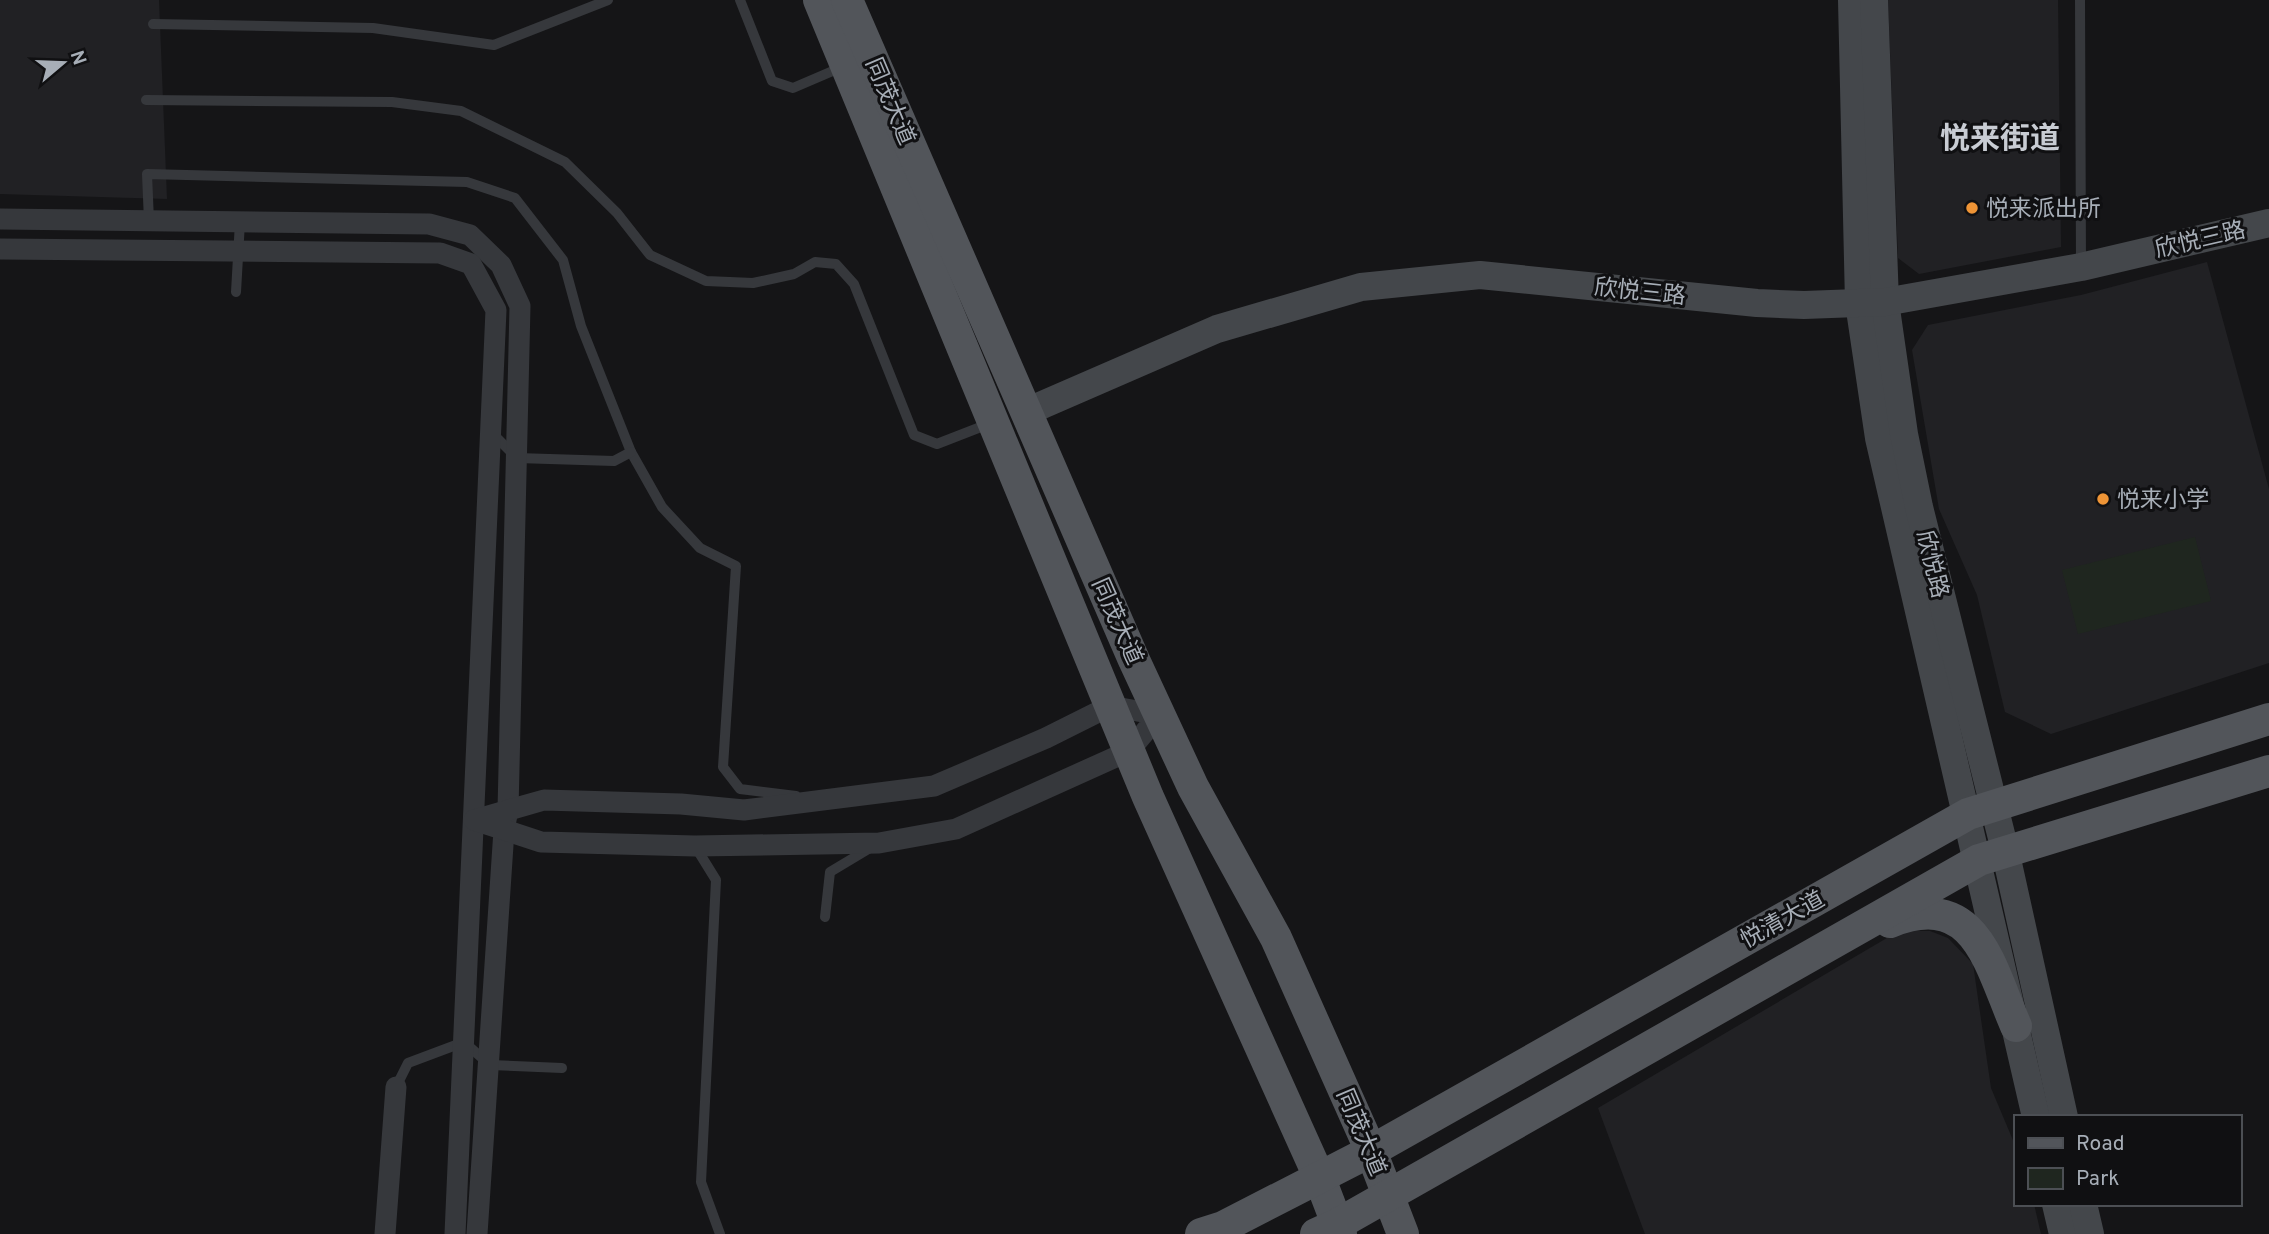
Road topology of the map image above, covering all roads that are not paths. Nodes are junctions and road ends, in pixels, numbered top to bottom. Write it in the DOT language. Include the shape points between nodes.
graph roads {
  1 [pos="608,0"];
  2 [pos="740,0"];
  3 [pos="819,0"];
  4 [pos="848,0"];
  5 [pos="1852,0"];
  6 [pos="1874,0"];
  7 [pos="2080,0"];
  8 [pos="153,23"];
  9 [pos="848,65"];
  10 [pos="146,100"];
  11 [pos="0,219"];
  12 [pos="149,221"];
  13 [pos="240,222"];
  14 [pos="2269,223"];
  15 [pos="0,249"];
  16 [pos="238,251"];
  17 [pos="2081,267"];
  18 [pos="236,292"];
  19 [pos="1872,302"];
  20 [pos="1026,412"];
  21 [pos="994,422"];
  22 [pos="490,431"];
  23 [pos="631,452"];
  24 [pos="517,458"];
  25 [pos="1110,706"];
  26 [pos="1160,715"];
  27 [pos="2269,719"];
  28 [pos="1129,751"];
  29 [pos="2269,771"];
  30 [pos="837,800"];
  31 [pos="1981,809"];
  32 [pos="474,820"];
  33 [pos="506,820"];
  34 [pos="879,843"];
  35 [pos="695,846"];
  36 [pos="1992,855"];
  37 [pos="825,917"];
  38 [pos="1823,948"];
  39 [pos="2016,1026"];
  40 [pos="464,1042"];
  41 [pos="489,1065"];
  42 [pos="562,1068"];
  43 [pos="396,1087"];
  44 [pos="2036,1115"];
  45 [pos="2063,1115"];
  46 [pos="1371,1151"];
  47 [pos="1320,1179"];
  48 [pos="1389,1195"];
  49 [pos="2056,1206"];
  50 [pos="2084,1206"];
  51 [pos="1332,1231"];
  52 [pos="385,1234"];
  53 [pos="455,1234"];
  54 [pos="477,1234"];
  55 [pos="720,1234"];
  56 [pos="1201,1234"];
  57 [pos="1403,1234"];
  58 [pos="2063,1234"];
  59 [pos="2090,1234"];
  1 -- 8 [label="lane" via="494,45 373,28"];
  2 -- 9 [label="lane" via="772,81 793,88"];
  3 -- 9 [label="main road, 同茂大道"];
  4 -- 20 [label="main road, 同茂大道"];
  5 -- 19 [label="main road, 欣悦路"];
  6 -- 19 [label="main road, 欣悦路"];
  7 -- 17 [label="lane"];
  9 -- 21 [label="main road, 同茂大道"];
  10 -- 21 [label="lane" via="392,102 461,111 565,162 617,213 650,255 706,281 753,283 794,274 815,262 836,264 854,284 914,435 937,444"];
  11 -- 12 [label="street"];
  12 -- 13 [label="street"];
  12 -- 23 [label="lane" via="147,174 467,182 515,198 563,260 581,326"];
  13 -- 16 [label="lane"];
  13 -- 24 [label="street" via="429,224 470,235 501,265 520,306"];
  14 -- 17 [label="main road, 欣悦三路"];
  15 -- 16 [label="street"];
  16 -- 18 [label="lane"];
  16 -- 22 [label="street" via="440,253 471,264 496,310"];
  17 -- 19 [label="main road, 欣悦三路"];
  19 -- 20 [label="main road, 欣悦三路" via="1757,303 1480,275 1411,280 1361,287 1217,329"];
  19 -- 31 [label="main road, 欣悦路"];
  20 -- 26 [label="main road, 同茂大道"];
  21 -- 25 [label="main road, 同茂大道"];
  22 -- 24 [label="lane"];
  22 -- 32 [label="street"];
  23 -- 24 [label="lane" via="614,461"];
  23 -- 30 [label="lane" via="662,507 700,548 736,566 723,767 740,789"];
  24 -- 33 [label="street"];
  25 -- 26 [label="street"];
  25 -- 28 [label="main road, 同茂大道"];
  25 -- 30 [label="street" via="934,786"];
  26 -- 28 [label="street"];
  26 -- 46 [label="main road, 同茂大道" via="1192,787 1276,938"];
  27 -- 31 [label="main road, 悦清大道"];
  28 -- 34 [label="street" via="956,829"];
  28 -- 47 [label="main road, 同茂大道"];
  29 -- 36 [label="main road, 悦清大道"];
  30 -- 33 [label="street" via="744,810 544,800"];
  31 -- 36 [label="main road, 欣悦路"];
  31 -- 46 [label="main road, 悦清大道"];
  32 -- 33 [label="street"];
  32 -- 40 [label="street"];
  33 -- 35 [label="street" via="541,842"];
  33 -- 41 [label="street"];
  34 -- 35 [label="street"];
  34 -- 37 [label="lane" via="830,872"];
  35 -- 55 [label="lane" via="716,880 701,1182"];
  36 -- 38 [label="main road, 悦清大道"];
  36 -- 39 [label="main road, 欣悦路"];
  36 -- 45 [label="main road, 欣悦路"];
  38 -- 39 [label="main road" via="1896,919 1934,912 1949,915 1973,935"];
  38 -- 48 [label="main road, 悦清大道"];
  39 -- 44 [label="main road, 欣悦路"];
  40 -- 41 [label="lane"];
  40 -- 43 [label="lane" via="408,1063"];
  40 -- 53 [label="street"];
  41 -- 42 [label="lane"];
  41 -- 54 [label="street"];
  43 -- 52 [label="street"];
  46 -- 47 [label="main road, 悦清大道"];
  46 -- 48 [label="main road, 同茂大道"];
  47 -- 51 [label="main road, 同茂大道"];
  47 -- 56 [label="main road, 悦清大道"];
  48 -- 51 [label="main road, 悦清大道"];
  48 -- 57 [label="main road, 同茂大道"];
  49 -- 58 [label="main road"];
  50 -- 59 [label="main road"];
}
